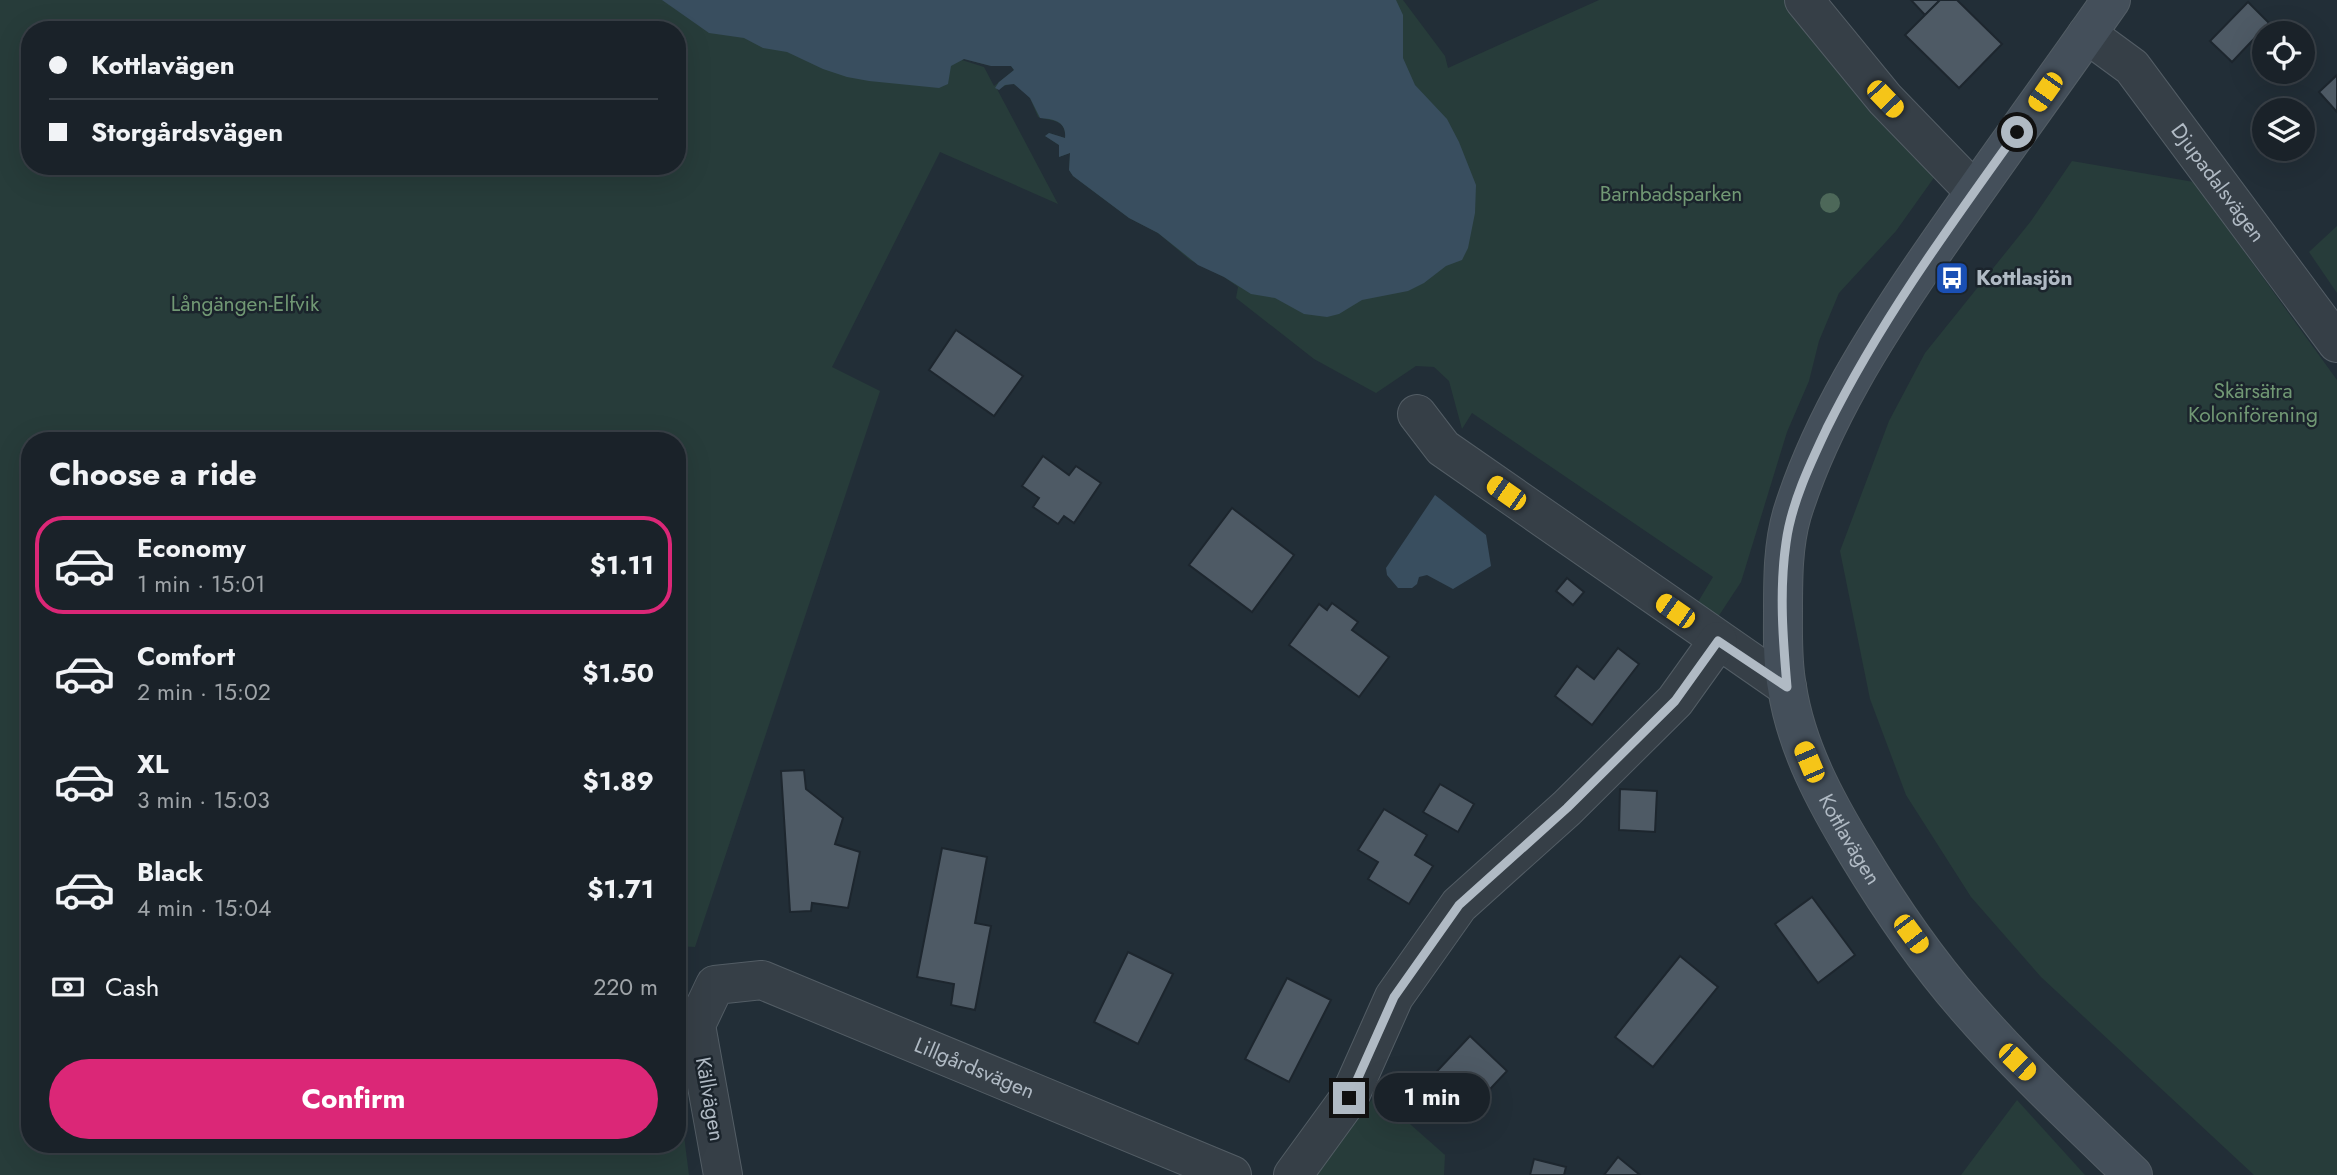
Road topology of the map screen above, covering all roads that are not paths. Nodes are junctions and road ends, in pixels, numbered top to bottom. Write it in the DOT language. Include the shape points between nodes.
graph roads {
  1 [pos="1804,0"];
  2 [pos="2111,0"];
  3 [pos="2087,34"];
  4 [pos="1974,191"];
  5 [pos="2337,343"];
  6 [pos="1417,414"];
  7 [pos="1718,641"];
  8 [pos="1787,687"];
  9 [pos="715,985"];
  10 [pos="723,1175"];
  11 [pos="1232,1175"];
  12 [pos="1293,1175"];
  13 [pos="2133,1175"];
  1 -- 4 [label="street" via="1885,99"];
  2 -- 3 [label="street, Kottlavägen"];
  3 -- 4 [label="street, Kottlavägen"];
  3 -- 5 [label="street, Djupadalsvägen" via="2132,67"];
  4 -- 8 [label="street, Kottlavägen" via="1870,347 1816,450 1792,514 1783,571"];
  6 -- 7 [label="street" via="1443,448"];
  7 -- 8 [label="street"];
  7 -- 12 [label="street" via="1675,701 1567,808 1459,905 1394,997 1349,1098"];
  8 -- 13 [label="street, Kottlavägen" via="1801,742 1825,801 1911,934 1964,1005"];
  9 -- 10 [label="street, Källvägen" via="696,1025"];
  9 -- 11 [label="street, Lillgårdsvägen" via="762,980"];
}
